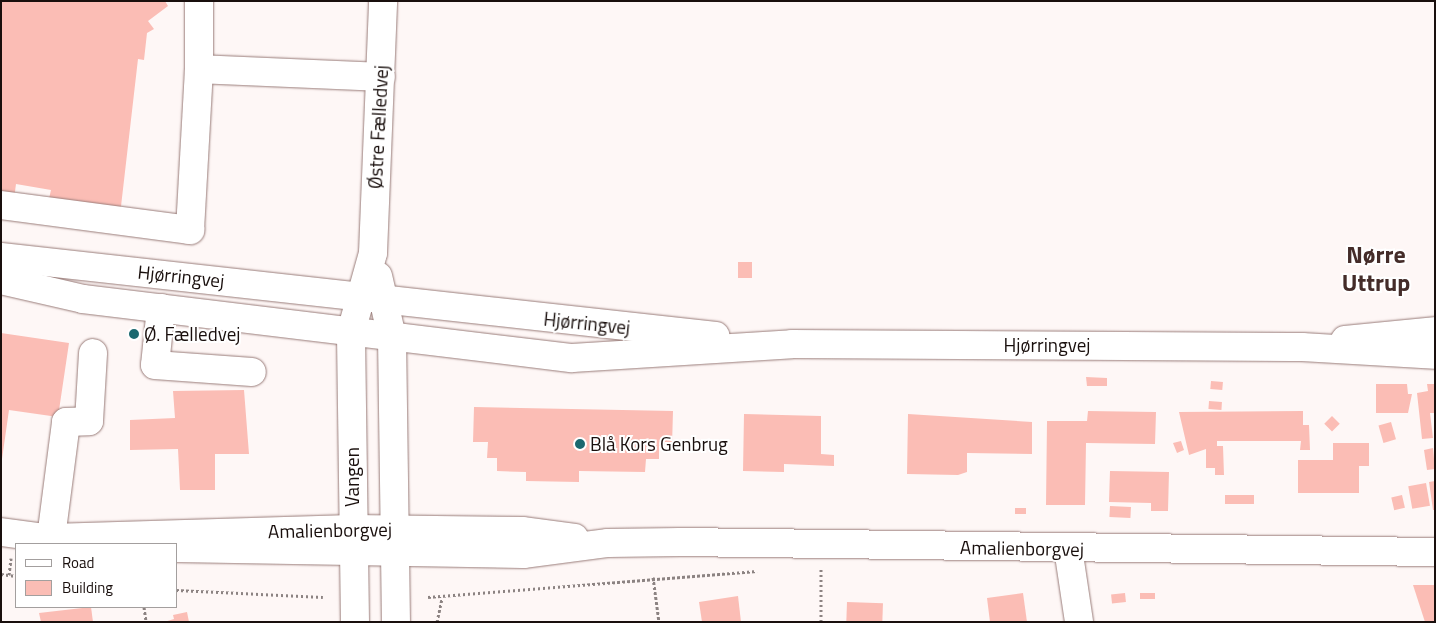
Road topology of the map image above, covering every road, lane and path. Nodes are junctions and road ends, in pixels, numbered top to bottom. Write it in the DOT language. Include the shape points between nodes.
graph roads {
  1 [pos="199,1"];
  2 [pos="383,1"];
  3 [pos="199,69"];
  4 [pos="381,77"];
  5 [pos="1,205"];
  6 [pos="1,257"];
  7 [pos="1,280"];
  8 [pos="372,298"];
  9 [pos="161,308"];
  10 [pos="1435,331"];
  11 [pos="351,332"];
  12 [pos="392,337"];
  13 [pos="792,344"];
  14 [pos="1302,347"];
  15 [pos="94,352"];
  16 [pos="1435,355"];
  17 [pos="252,372"];
  18 [pos="1,532"];
  19 [pos="51,538"];
  20 [pos="352,540"];
  21 [pos="393,542"];
  22 [pos="87,543"];
  23 [pos="824,545"];
  24 [pos="178,548"];
  25 [pos="1068,548"];
  26 [pos="1435,552"];
  27 [pos="1,574"];
  28 [pos="15,576"];
  29 [pos="178,590"];
  30 [pos="323,597"];
  31 [pos="428,598"];
  32 [pos="442,598"];
  33 [pos="144,608"];
  34 [pos="146,622"];
  35 [pos="355,622"];
  36 [pos="396,622"];
  37 [pos="437,622"];
  38 [pos="658,622"];
  39 [pos="821,622"];
  40 [pos="1079,622"];
  1 -- 3 [label="street"];
  2 -- 4 [label="street, Østre Fælledvej"];
  3 -- 4 [label="street"];
  3 -- 5 [label="street" via="190,230"];
  4 -- 8 [label="street, Østre Fælledvej"];
  6 -- 8 [label="street, Hjørringvej"];
  7 -- 9 [label="street, Hjørringvej" via="83,299"];
  8 -- 11 [label="street"];
  8 -- 12 [label="street"];
  8 -- 13 [label="street, Hjørringvej"];
  9 -- 11 [label="street, Hjørringvej"];
  9 -- 17 [label="street" via="155,365"];
  10 -- 14 [label="street, Hjørringvej" via="1394,332"];
  11 -- 12 [label="street, Hjørringvej"];
  11 -- 20 [label="street, Vangen"];
  12 -- 13 [label="street, Hjørringvej" via="572,358"];
  12 -- 21 [label="street"];
  13 -- 14 [label="street, Hjørringvej"];
  14 -- 16 [label="street, Hjørringvej"];
  15 -- 19 [label="street" via="89,421 66,422"];
  18 -- 19 [label="street, Amalienborgvej"];
  19 -- 20 [label="street, Amalienborgvej"];
  19 -- 22 [label="street, Amalienborgvej"];
  20 -- 21 [label="street, Amalienborgvej"];
  20 -- 24 [label="street, Amalienborgvej"];
  20 -- 35 [label="street, Vangen"];
  21 -- 23 [label="street, Amalienborgvej" via="522,531 608,543"];
  21 -- 36 [label="street"];
  23 -- 25 [label="street, Amalienborgvej"];
  23 -- 39 [label="path"];
  25 -- 26 [label="street, Amalienborgvej"];
  25 -- 40 [label="street"];
  27 -- 28 [label="path"];
  29 -- 30 [label="path"];
  31 -- 32 [label="path"];
  32 -- 37 [label="path"];
  32 -- 38 [label="path" via="653,576"];
  33 -- 34 [label="path"];
}
